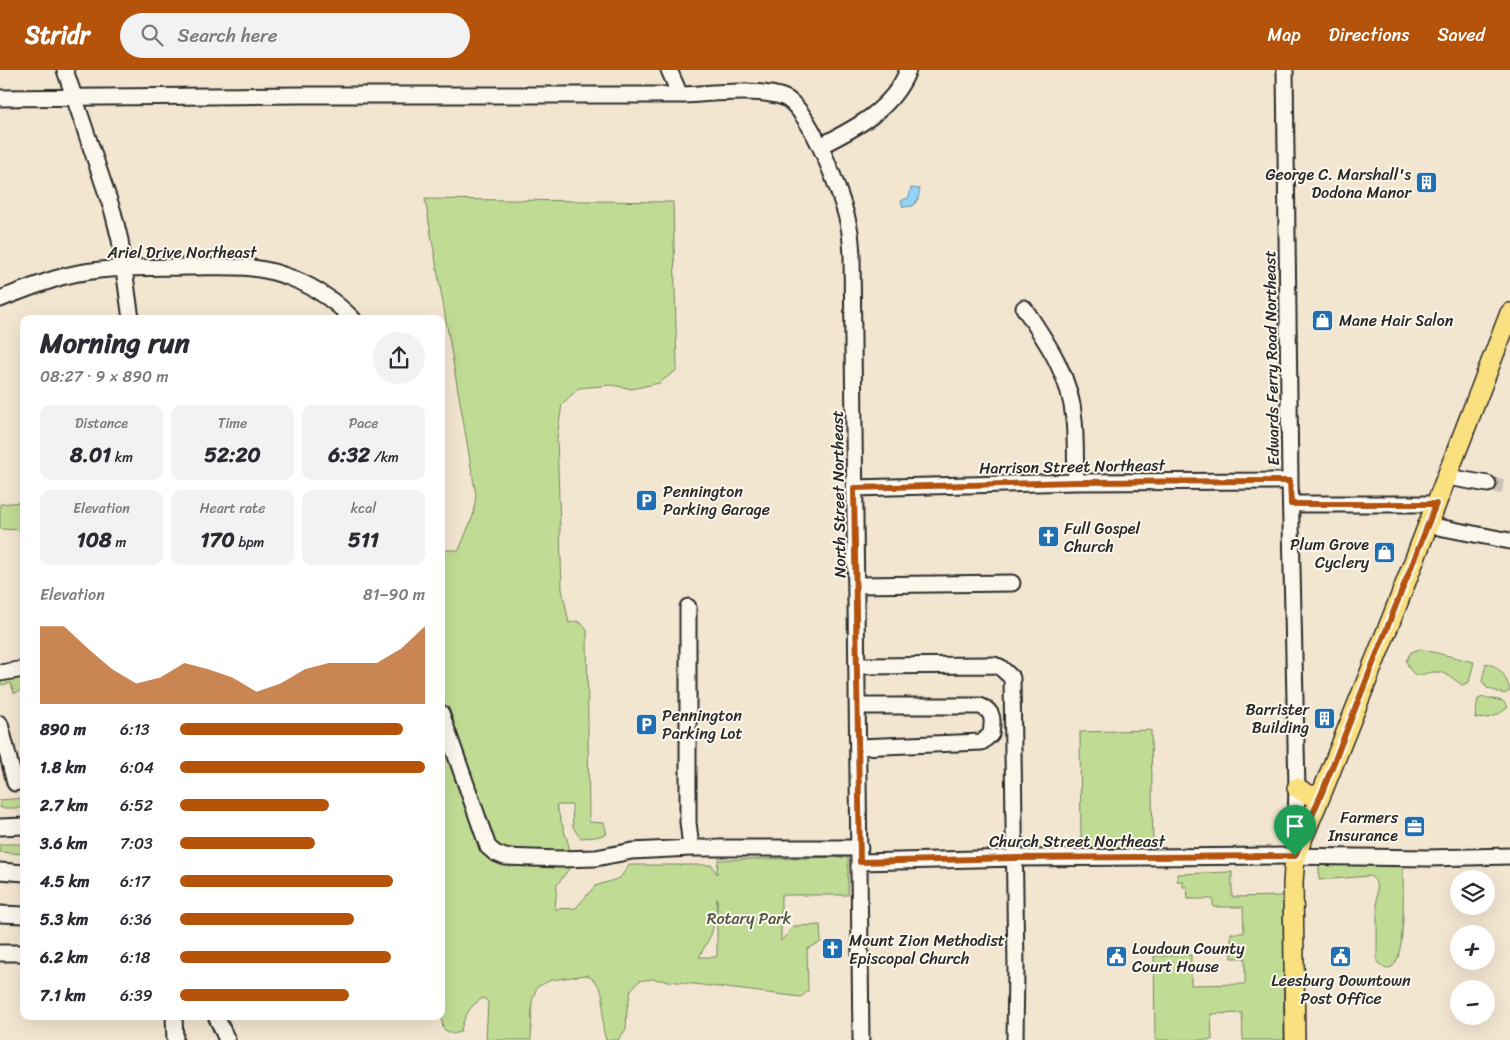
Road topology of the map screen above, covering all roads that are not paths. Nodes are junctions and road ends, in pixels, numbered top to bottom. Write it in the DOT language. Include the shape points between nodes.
graph roads {
  1 [pos="65,70"];
  2 [pos="669,70"];
  3 [pos="908,70"];
  4 [pos="1285,70"];
  5 [pos="680,95"];
  6 [pos="0,98"];
  7 [pos="75,98"];
  8 [pos="820,146"];
  9 [pos="123,268"];
  10 [pos="0,298"];
  11 [pos="1024,308"];
  12 [pos="1510,313"];
  13 [pos="130,315"];
  14 [pos="349,315"];
  15 [pos="1447,476"];
  16 [pos="1290,481"];
  17 [pos="1076,482"];
  18 [pos="1488,484"];
  19 [pos="854,488"];
  20 [pos="1291,504"];
  21 [pos="1436,504"];
  22 [pos="1428,525"];
  23 [pos="1510,541"];
  24 [pos="1012,583"];
  25 [pos="857,585"];
  26 [pos="688,607"];
  27 [pos="857,666"];
  28 [pos="20,670"];
  29 [pos="0,673"];
  30 [pos="858,706"];
  31 [pos="992,714"];
  32 [pos="1013,714"];
  33 [pos="0,724"];
  34 [pos="445,724"];
  35 [pos="859,747"];
  36 [pos="20,783"];
  37 [pos="0,784"];
  38 [pos="1297,788"];
  39 [pos="1321,795"];
  40 [pos="0,826"];
  41 [pos="20,826"];
  42 [pos="691,848"];
  43 [pos="860,855"];
  44 [pos="1295,856"];
  45 [pos="1510,856"];
  46 [pos="1015,858"];
  47 [pos="0,871"];
  48 [pos="20,873"];
  49 [pos="0,914"];
  50 [pos="20,915"];
  51 [pos="0,953"];
  52 [pos="20,953"];
  53 [pos="174,1020"];
  54 [pos="218,1020"];
  55 [pos="175,1040"];
  56 [pos="227,1040"];
  57 [pos="861,1040"];
  58 [pos="1015,1040"];
  59 [pos="1295,1040"];
  1 -- 7 [label="street"];
  2 -- 5 [label="street"];
  3 -- 8 [label="street" via="896,93 870,118"];
  4 -- 16 [label="street, Edwards Ferry Road Northeast"];
  5 -- 7 [label="street"];
  5 -- 8 [label="street, North Street Northeast" via="735,93 788,98 800,110"];
  6 -- 7 [label="street"];
  7 -- 9 [label="street" via="113,212"];
  8 -- 19 [label="street, North Street Northeast" via="847,217 852,254"];
  9 -- 10 [label="street, Ariel Drive Northeast" via="64,276"];
  9 -- 13 [label="street"];
  9 -- 14 [label="street, Ariel Drive Northeast" via="236,267 267,270 316,289"];
  11 -- 17 [label="street" via="1060,367 1069,394 1074,418"];
  12 -- 15 [label="main road"];
  15 -- 18 [label="street"];
  15 -- 21 [label="main road"];
  16 -- 17 [label="street, Harrison Street Northeast"];
  16 -- 20 [label="street, Edwards Ferry Road Northeast"];
  17 -- 19 [label="street, Harrison Street Northeast"];
  19 -- 25 [label="street, North Street Northeast"];
  20 -- 21 [label="street"];
  20 -- 38 [label="street, Edwards Ferry Road Northeast"];
  21 -- 22 [label="main road"];
  22 -- 23 [label="street"];
  22 -- 39 [label="main road"];
  24 -- 25 [label="street"];
  25 -- 27 [label="street, North Street Northeast"];
  26 -- 42 [label="street" via="688,814"];
  27 -- 30 [label="street, North Street Northeast"];
  27 -- 32 [label="street" via="994,665 1012,678"];
  28 -- 29 [label="street"];
  30 -- 31 [label="street" via="980,706"];
  30 -- 35 [label="street, North Street Northeast"];
  31 -- 32 [label="street"];
  31 -- 35 [label="street" via="991,734 982,742"];
  32 -- 46 [label="street"];
  33 -- 36 [label="street"];
  34 -- 42 [label="street, Church Street Northeast" via="488,847 496,853 505,857 560,859"];
  35 -- 43 [label="street, North Street Northeast"];
  36 -- 37 [label="street"];
  38 -- 39 [label="main road" via="1309,795"];
  38 -- 44 [label="street, Edwards Ferry Road Northeast"];
  39 -- 44 [label="main road"];
  40 -- 41 [label="street"];
  42 -- 43 [label="street, Church Street Northeast"];
  43 -- 46 [label="street, Church Street Northeast"];
  43 -- 57 [label="street, North Street Northeast"];
  44 -- 45 [label="street, Church Street Northeast"];
  44 -- 46 [label="street, Church Street Northeast"];
  44 -- 59 [label="main road"];
  46 -- 58 [label="street"];
  47 -- 48 [label="street"];
  49 -- 50 [label="street"];
  51 -- 52 [label="street"];
  53 -- 55 [label="street"];
  54 -- 56 [label="street"];
}
